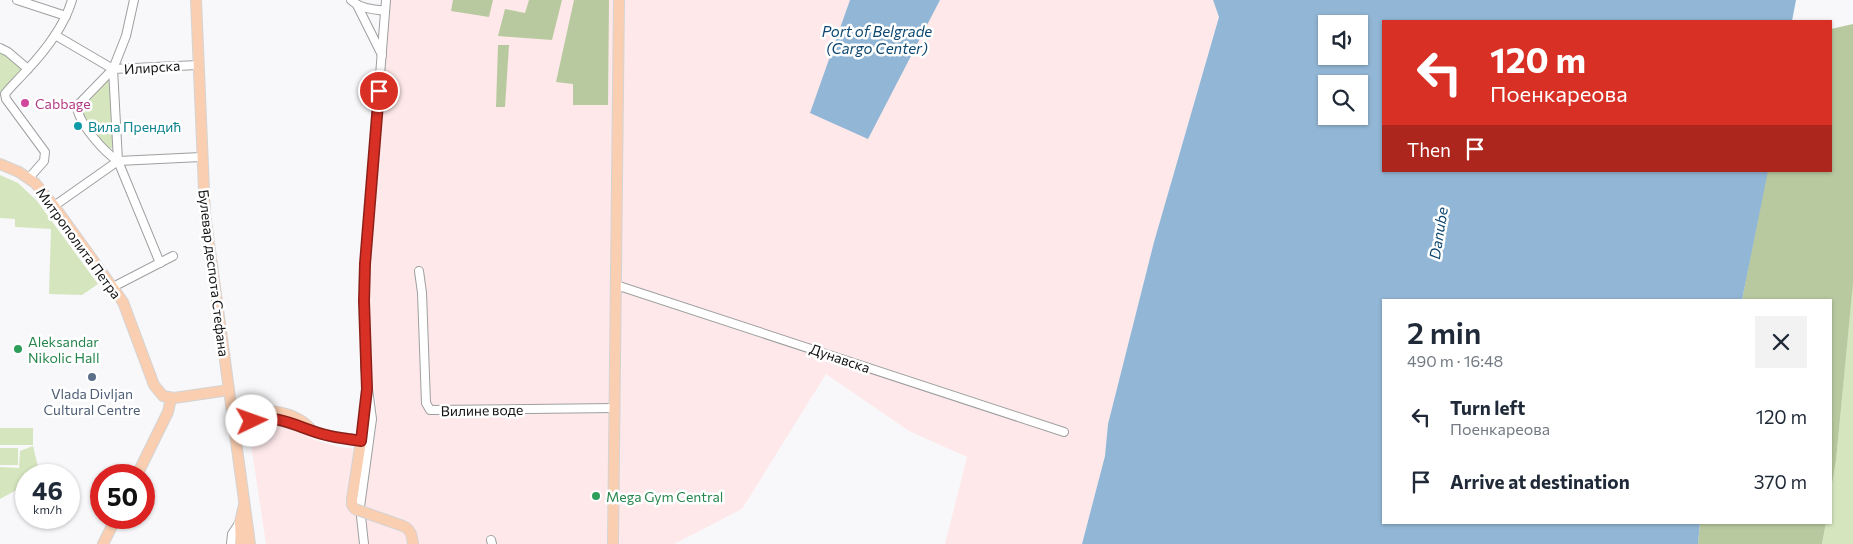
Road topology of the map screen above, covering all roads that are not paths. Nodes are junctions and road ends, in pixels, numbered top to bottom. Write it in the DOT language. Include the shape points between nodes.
graph roads {
  1 [pos="17,0"];
  2 [pos="72,0"];
  3 [pos="134,0"];
  4 [pos="196,0"];
  5 [pos="386,0"];
  6 [pos="619,0"];
  7 [pos="354,3"];
  8 [pos="385,11"];
  9 [pos="66,16"];
  10 [pos="55,36"];
  11 [pos="0,48"];
  12 [pos="382,54"];
  13 [pos="198,65"];
  14 [pos="28,69"];
  15 [pos="113,69"];
  16 [pos="201,158"];
  17 [pos="118,161"];
  18 [pos="0,164"];
  19 [pos="29,178"];
  20 [pos="54,206"];
  21 [pos="173,256"];
  22 [pos="160,263"];
  23 [pos="419,271"];
  24 [pos="616,284"];
  25 [pos="113,287"];
  26 [pos="367,389"];
  27 [pos="229,390"];
  28 [pos="171,398"];
  29 [pos="615,408"];
  30 [pos="233,413"];
  31 [pos="312,430"];
  32 [pos="1064,432"];
  33 [pos="361,441"];
  34 [pos="237,442"];
  35 [pos="142,464"];
  36 [pos="245,501"];
  37 [pos="240,522"];
  38 [pos="110,529"];
  39 [pos="103,544"];
  40 [pos="231,544"];
  41 [pos="241,544"];
  42 [pos="250,544"];
  43 [pos="364,544"];
  44 [pos="413,544"];
  45 [pos="613,544"];
  1 -- 9 [label="street"];
  2 -- 9 [label="street"];
  3 -- 15 [label="street" via="126,36"];
  4 -- 13 [label="main road, Булевар деспота Стефана"];
  5 -- 8 [label="street"];
  6 -- 24 [label="main road"];
  7 -- 8 [label="street"];
  7 -- 12 [label="street"];
  8 -- 12 [label="street"];
  9 -- 10 [label="street"];
  10 -- 14 [label="street"];
  10 -- 15 [label="street, Илирска"];
  11 -- 14 [label="street"];
  12 -- 26 [label="street" via="365,264"];
  13 -- 15 [label="street, Илирска"];
  13 -- 16 [label="main road, Булевар деспота Стефана"];
  14 -- 19 [label="street, Митрополита Петра" via="5,95 45,152 44,161"];
  15 -- 17 [label="street"];
  15 -- 17 [label="street" via="77,106 77,113 105,151"];
  16 -- 17 [label="street"];
  16 -- 27 [label="main road, Булевар деспота Стефана" via="208,241"];
  17 -- 20 [label="street"];
  17 -- 22 [label="street"];
  18 -- 19 [label="main road"];
  19 -- 20 [label="main road, Митрополита Петра"];
  20 -- 25 [label="main road, Митрополита Петра"];
  21 -- 22 [label="street"];
  22 -- 25 [label="street"];
  23 -- 29 [label="street, Вилине воде" via="426,403 430,410"];
  24 -- 29 [label="main road"];
  24 -- 32 [label="street, Дунавска"];
  25 -- 28 [label="main road, Митрополита Петра" via="128,313 155,386 163,396"];
  26 -- 33 [label="street"];
  26 -- 43 [label="street" via="372,419 360,507"];
  27 -- 28 [label="main road"];
  27 -- 30 [label="main road, Булевар деспота Стефана"];
  28 -- 35 [label="main road" via="168,412"];
  29 -- 45 [label="main road"];
  30 -- 31 [label="main road" via="278,412 293,416"];
  30 -- 34 [label="main road, Булевар деспота Стефана"];
  31 -- 33 [label="main road" via="327,436"];
  31 -- 34 [label="main road" via="280,420 257,419 244,426"];
  33 -- 44 [label="main road, bridge" via="352,499 354,509 403,526 411,533"];
  34 -- 36 [label="main road, Булевар деспота Стефана"];
  36 -- 37 [label="main road"];
  36 -- 42 [label="main road, Булевар деспота Стефана"];
  37 -- 40 [label="street" via="232,534"];
  37 -- 41 [label="main road"];
  38 -- 39 [label="main road"];
}
